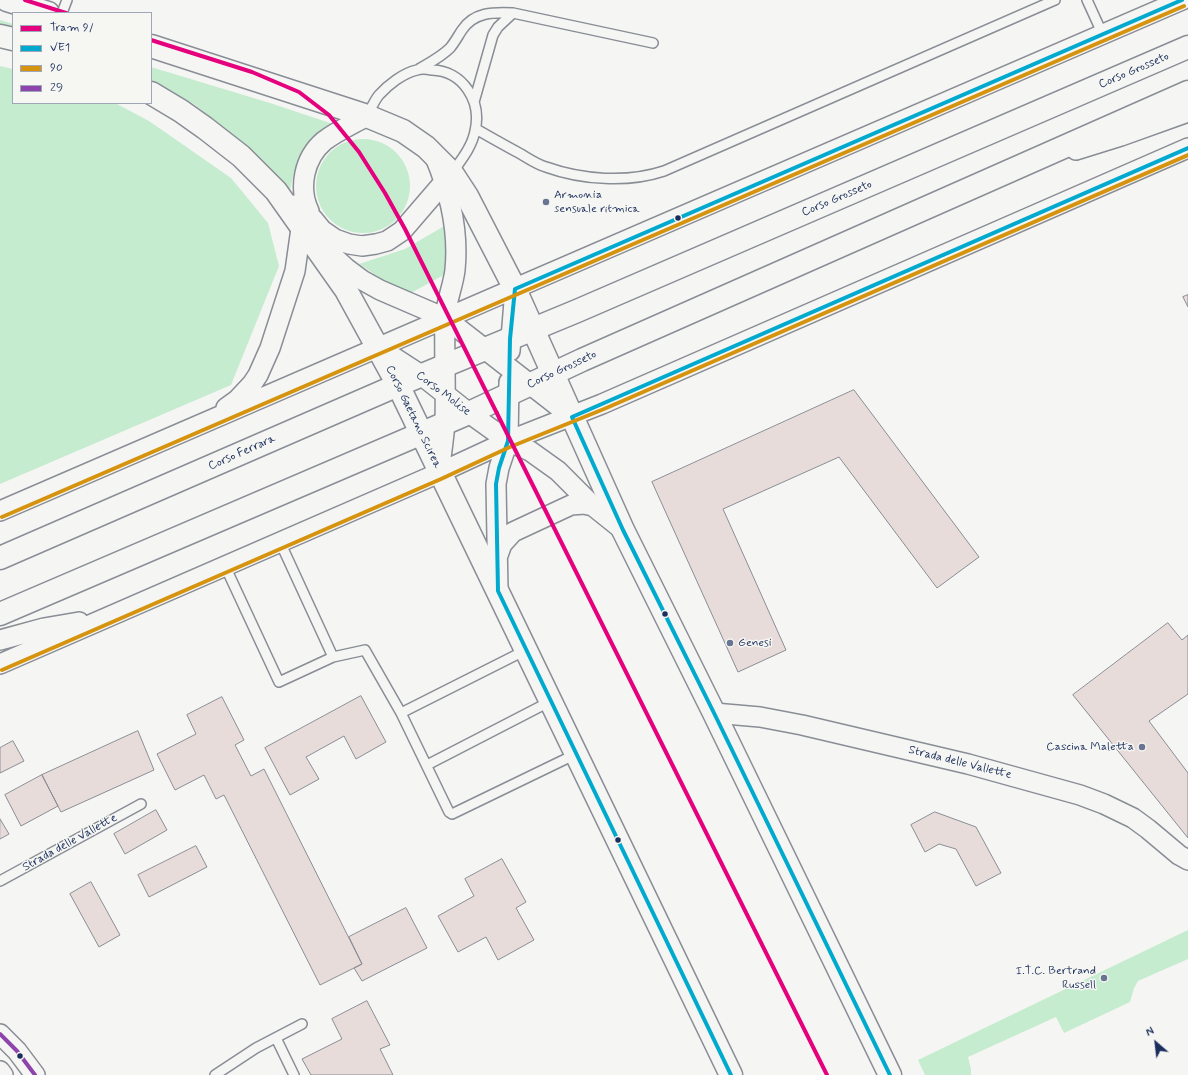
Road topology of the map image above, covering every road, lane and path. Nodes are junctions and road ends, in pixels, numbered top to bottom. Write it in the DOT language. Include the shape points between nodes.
graph roads {
  1 [pos="7,0"];
  2 [pos="67,0"];
  3 [pos="1055,0"];
  4 [pos="1086,0"];
  5 [pos="1180,2"];
  6 [pos="45,12"];
  7 [pos="62,12"];
  8 [pos="512,13"];
  9 [pos="1103,35"];
  10 [pos="0,36"];
  11 [pos="12,39"];
  12 [pos="654,43"];
  13 [pos="152,46"];
  14 [pos="1188,47"];
  15 [pos="419,69"];
  16 [pos="1188,92"];
  17 [pos="152,94"];
  18 [pos="474,102"];
  19 [pos="1188,112"];
  20 [pos="367,116"];
  21 [pos="476,129"];
  22 [pos="1188,148"];
  23 [pos="1006,171"];
  24 [pos="448,178"];
  25 [pos="306,214"];
  26 [pos="328,251"];
  27 [pos="515,289"];
  28 [pos="346,290"];
  29 [pos="445,318"];
  30 [pos="534,329"];
  31 [pos="510,339"];
  32 [pos="378,348"];
  33 [pos="485,349"];
  34 [pos="445,366"];
  35 [pos="509,368"];
  36 [pos="552,373"];
  37 [pos="421,375"];
  38 [pos="529,384"];
  39 [pos="398,385"];
  40 [pos="509,394"];
  41 [pos="445,395"];
  42 [pos="468,413"];
  43 [pos="572,417"];
  44 [pos="445,423"];
  45 [pos="200,425"];
  46 [pos="421,434"];
  47 [pos="508,441"];
  48 [pos="439,473"];
  49 [pos="592,506"];
  50 [pos="0,511"];
  51 [pos="624,530"];
  52 [pos="280,542"];
  53 [pos="0,558"];
  54 [pos="497,558"];
  55 [pos="225,566"];
  56 [pos="498,591"];
  57 [pos="0,614"];
  58 [pos="108,617"];
  59 [pos="0,640"];
  60 [pos="526,650"];
  61 [pos="333,657"];
  62 [pos="0,664"];
  63 [pos="551,701"];
  64 [pos="401,713"];
  65 [pos="714,713"];
  66 [pos="576,754"];
  67 [pos="427,765"];
  68 [pos="141,804"];
  69 [pos="1188,860"];
  70 [pos="0,881"];
  71 [pos="302,1024"];
  72 [pos="0,1034"];
  73 [pos="276,1038"];
  74 [pos="0,1071"];
  75 [pos="3,1075"];
  76 [pos="35,1075"];
  77 [pos="215,1075"];
  78 [pos="294,1075"];
  79 [pos="731,1075"];
  80 [pos="890,1075"];
  1 -- 6 [label="main road"];
  2 -- 7 [label="lane"];
  3 -- 21 [label="lane" via="664,171 645,176 610,179 555,170 536,163"];
  4 -- 9 [label="lane"];
  5 -- 9 [label="street"];
  8 -- 12 [label="lane"];
  8 -- 15 [label="lane" via="498,12 477,16 444,53"];
  8 -- 18 [label="lane" via="493,35"];
  9 -- 27 [label="street"];
  10 -- 11 [label="main road"];
  13 -- 20 [label="main road"];
  14 -- 30 [label="main road, Corso Grosseto"];
  15 -- 18 [label="lane" via="438,70 456,77 464,82"];
  15 -- 20 [label="lane" via="399,78 380,94"];
  16 -- 23 [label="main road, Corso Grosseto"];
  17 -- 25 [label="main road, Corso Gaetano Scirea" via="181,111 241,156 276,191"];
  18 -- 21 [label="lane"];
  19 -- 23 [label="street, Corso Grosseto" via="1121,136"];
  20 -- 24 [label="main road" via="410,135 433,154"];
  20 -- 25 [label="street" via="324,142 312,155 303,183"];
  21 -- 24 [label="lane" via="467,152"];
  22 -- 43 [label="street"];
  23 -- 36 [label="main road, Corso Grosseto"];
  24 -- 25 [label="street, Corso Gaetano Scirea" via="402,232 376,244 362,246 335,239"];
  24 -- 27 [label="main road" via="467,196"];
  24 -- 29 [label="street, Corso Gaetano Scirea" via="456,244 455,271"];
  25 -- 26 [label="street, Corso Gaetano Scirea"];
  25 -- 28 [label="main road, Corso Gaetano Scirea"];
  25 -- 45 [label="street" via="293,280 258,375 237,400"];
  26 -- 28 [label="street, Corso Gaetano Scirea"];
  26 -- 29 [label="street, Corso Gaetano Scirea" via="353,274 372,286"];
  27 -- 29 [label="street"];
  27 -- 30 [label="main road"];
  27 -- 31 [label="street"];
  28 -- 32 [label="main road, Corso Gaetano Scirea"];
  29 -- 32 [label="street"];
  29 -- 33 [label="street, Corso Gaetano Scirea"];
  29 -- 34 [label="street, Corso Gaetano Scirea"];
  30 -- 31 [label="main road, Corso Grosseto"];
  30 -- 36 [label="main road"];
  31 -- 33 [label="main road, Corso Grosseto"];
  31 -- 35 [label="street"];
  32 -- 37 [label="street, Corso Molise"];
  32 -- 39 [label="main road, Corso Gaetano Scirea"];
  32 -- 45 [label="street"];
  33 -- 34 [label="main road, Corso Ferrara"];
  33 -- 35 [label="street, Corso Gaetano Scirea"];
  34 -- 37 [label="main road, Corso Ferrara"];
  34 -- 41 [label="street, Corso Gaetano Scirea"];
  35 -- 38 [label="street, Corso Gaetano Scirea"];
  35 -- 40 [label="street"];
  36 -- 38 [label="main road, Corso Grosseto"];
  36 -- 43 [label="main road"];
  37 -- 39 [label="main road, Corso Ferrara"];
  37 -- 41 [label="street, Corso Molise"];
  38 -- 40 [label="main road, Corso Grosseto"];
  38 -- 43 [label="street, Corso Gaetano Scirea"];
  39 -- 46 [label="main road, Corso Gaetano Scirea"];
  39 -- 53 [label="main road, Corso Ferrara"];
  40 -- 42 [label="main road, Corso Grosseto"];
  40 -- 47 [label="street"];
  41 -- 42 [label="street, Corso Molise"];
  41 -- 44 [label="street, Corso Gaetano Scirea"];
  42 -- 44 [label="main road"];
  42 -- 47 [label="street, Corso Molise"];
  43 -- 47 [label="street"];
  43 -- 51 [label="main road, Corso Molise"];
  44 -- 46 [label="main road"];
  44 -- 48 [label="street, Corso Gaetano Scirea"];
  45 -- 50 [label="street"];
  46 -- 48 [label="main road, Corso Gaetano Scirea"];
  46 -- 57 [label="main road"];
  47 -- 48 [label="street"];
  47 -- 49 [label="street, Corso Molise" via="530,451 558,471"];
  47 -- 54 [label="street" via="496,484"];
  48 -- 52 [label="street"];
  48 -- 56 [label="main road"];
  49 -- 51 [label="street, Corso Molise"];
  49 -- 54 [label="street" via="571,505 513,532 502,544"];
  51 -- 65 [label="main road, Corso Molise"];
  52 -- 55 [label="street"];
  52 -- 61 [label="lane"];
  54 -- 56 [label="street"];
  55 -- 58 [label="street"];
  55 -- 61 [label="lane" via="279,682"];
  56 -- 60 [label="main road"];
  58 -- 59 [label="street" via="44,628"];
  58 -- 62 [label="street"];
  60 -- 63 [label="main road"];
  60 -- 64 [label="lane"];
  61 -- 64 [label="lane" via="365,650"];
  63 -- 66 [label="main road"];
  63 -- 67 [label="lane"];
  64 -- 67 [label="lane"];
  65 -- 69 [label="street, Strada delle Vallette" via="760,718 818,729 968,764 1080,795 1133,818"];
  65 -- 80 [label="main road, Corso Molise"];
  66 -- 67 [label="lane" via="452,814"];
  66 -- 79 [label="main road"];
  68 -- 70 [label="lane, Strada delle Vallette"];
  71 -- 73 [label="lane"];
  72 -- 76 [label="street"];
  73 -- 77 [label="lane"];
  73 -- 78 [label="lane"];
  74 -- 75 [label="street"];
}
